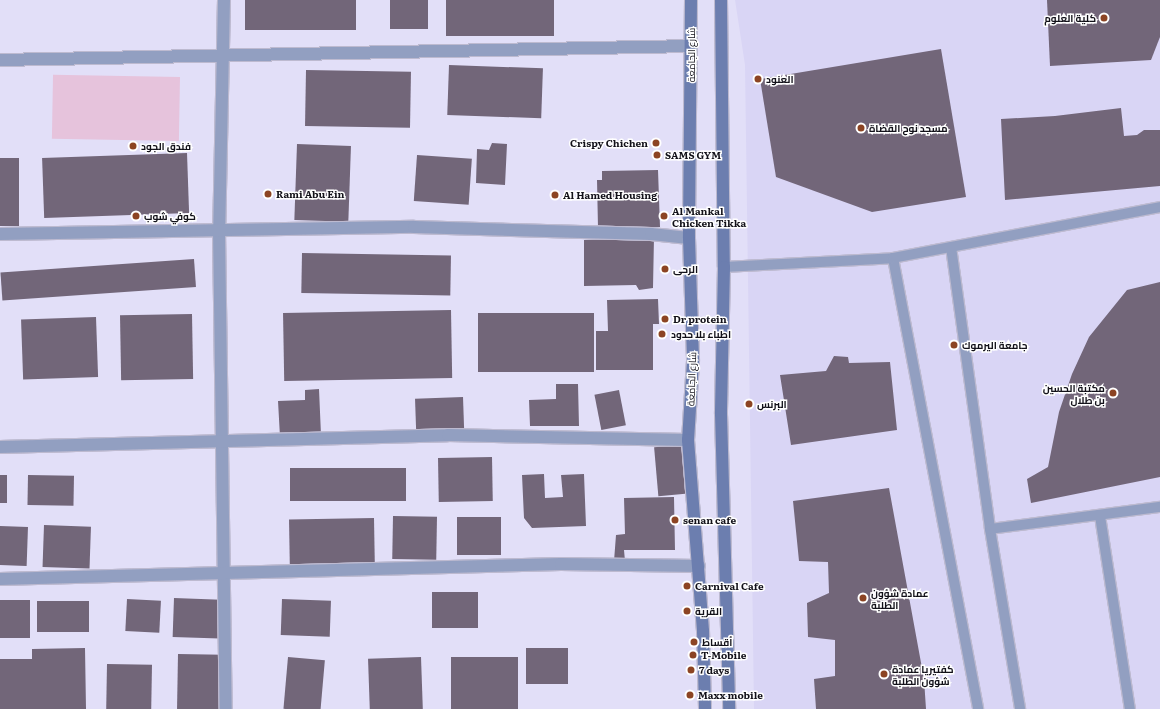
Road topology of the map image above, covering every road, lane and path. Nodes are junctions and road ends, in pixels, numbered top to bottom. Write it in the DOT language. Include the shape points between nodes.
graph roads {
  1 [pos="224,0"];
  2 [pos="691,0"];
  3 [pos="721,0"];
  4 [pos="691,46"];
  5 [pos="222,55"];
  6 [pos="0,60"];
  7 [pos="1160,207"];
  8 [pos="219,231"];
  9 [pos="0,234"];
  10 [pos="689,238"];
  11 [pos="950,247"];
  12 [pos="893,258"];
  13 [pos="724,267"];
  14 [pos="688,440"];
  15 [pos="222,442"];
  16 [pos="0,447"];
  17 [pos="1160,507"];
  18 [pos="1100,516"];
  19 [pos="990,529"];
  20 [pos="698,566"];
  21 [pos="224,574"];
  22 [pos="0,579"];
  23 [pos="226,709"];
  24 [pos="705,709"];
  25 [pos="729,709"];
  26 [pos="978,709"];
  27 [pos="1020,709"];
  28 [pos="1130,709"];
  1 -- 5 [label="street"];
  2 -- 4 [label="main road, شارع الجامعة"];
  3 -- 13 [label="main road"];
  4 -- 5 [label="street"];
  4 -- 10 [label="main road, شارع الجامعة"];
  5 -- 6 [label="street"];
  5 -- 8 [label="street"];
  7 -- 11 [label="lane"];
  8 -- 9 [label="street"];
  8 -- 10 [label="street" via="414,227 651,234"];
  8 -- 15 [label="street"];
  10 -- 14 [label="main road, شارع الجامعة" via="693,361"];
  11 -- 12 [label="lane"];
  11 -- 19 [label="lane"];
  12 -- 13 [label="lane"];
  12 -- 26 [label="lane"];
  13 -- 25 [label="main road" via="721,414"];
  14 -- 15 [label="street" via="448,436"];
  14 -- 20 [label="main road, شارع الجامعة"];
  15 -- 16 [label="street"];
  15 -- 21 [label="street"];
  17 -- 18 [label="lane"];
  18 -- 19 [label="lane"];
  18 -- 28 [label="lane"];
  19 -- 27 [label="lane"];
  20 -- 21 [label="street" via="561,564"];
  20 -- 24 [label="main road, شارع الجامعة"];
  21 -- 22 [label="street"];
  21 -- 23 [label="street"];
}
